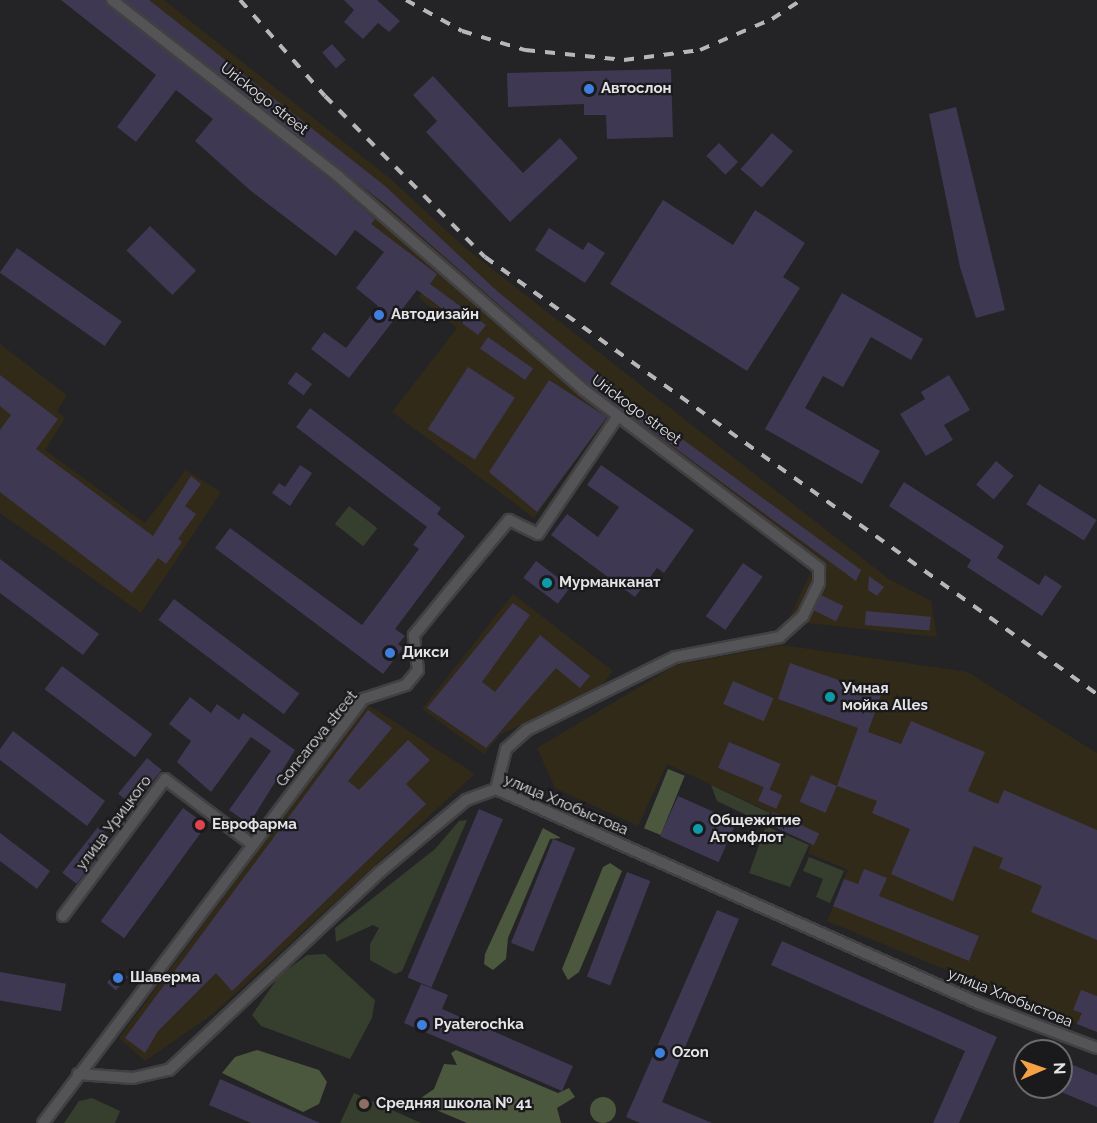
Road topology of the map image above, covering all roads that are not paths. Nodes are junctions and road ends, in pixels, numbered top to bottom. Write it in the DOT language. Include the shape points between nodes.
graph roads {
  1 [pos="112,0"];
  2 [pos="618,416"];
  3 [pos="496,789"];
  4 [pos="253,845"];
  5 [pos="63,916"];
  6 [pos="1097,1048"];
  7 [pos="78,1074"];
  8 [pos="43,1123"];
  1 -- 2 [label="street, Urickogo street" via="339,177"];
  2 -- 3 [label="street, Urickogo street" via="809,556 819,567 819,583 803,616 780,637 675,657 520,734 506,749"];
  2 -- 4 [label="street, Goncarova street" via="538,534 509,520 414,635 418,670 406,686 363,699"];
  3 -- 6 [label="street, улица Хлобыстова" via="978,1003"];
  3 -- 7 [label="street, улица Хлобыстова" via="466,800 380,872 169,1070 133,1078"];
  4 -- 5 [label="street, улица Урицкого" via="165,778"];
  4 -- 7 [label="street, Goncarova street"];
  7 -- 8 [label="street"];
}
